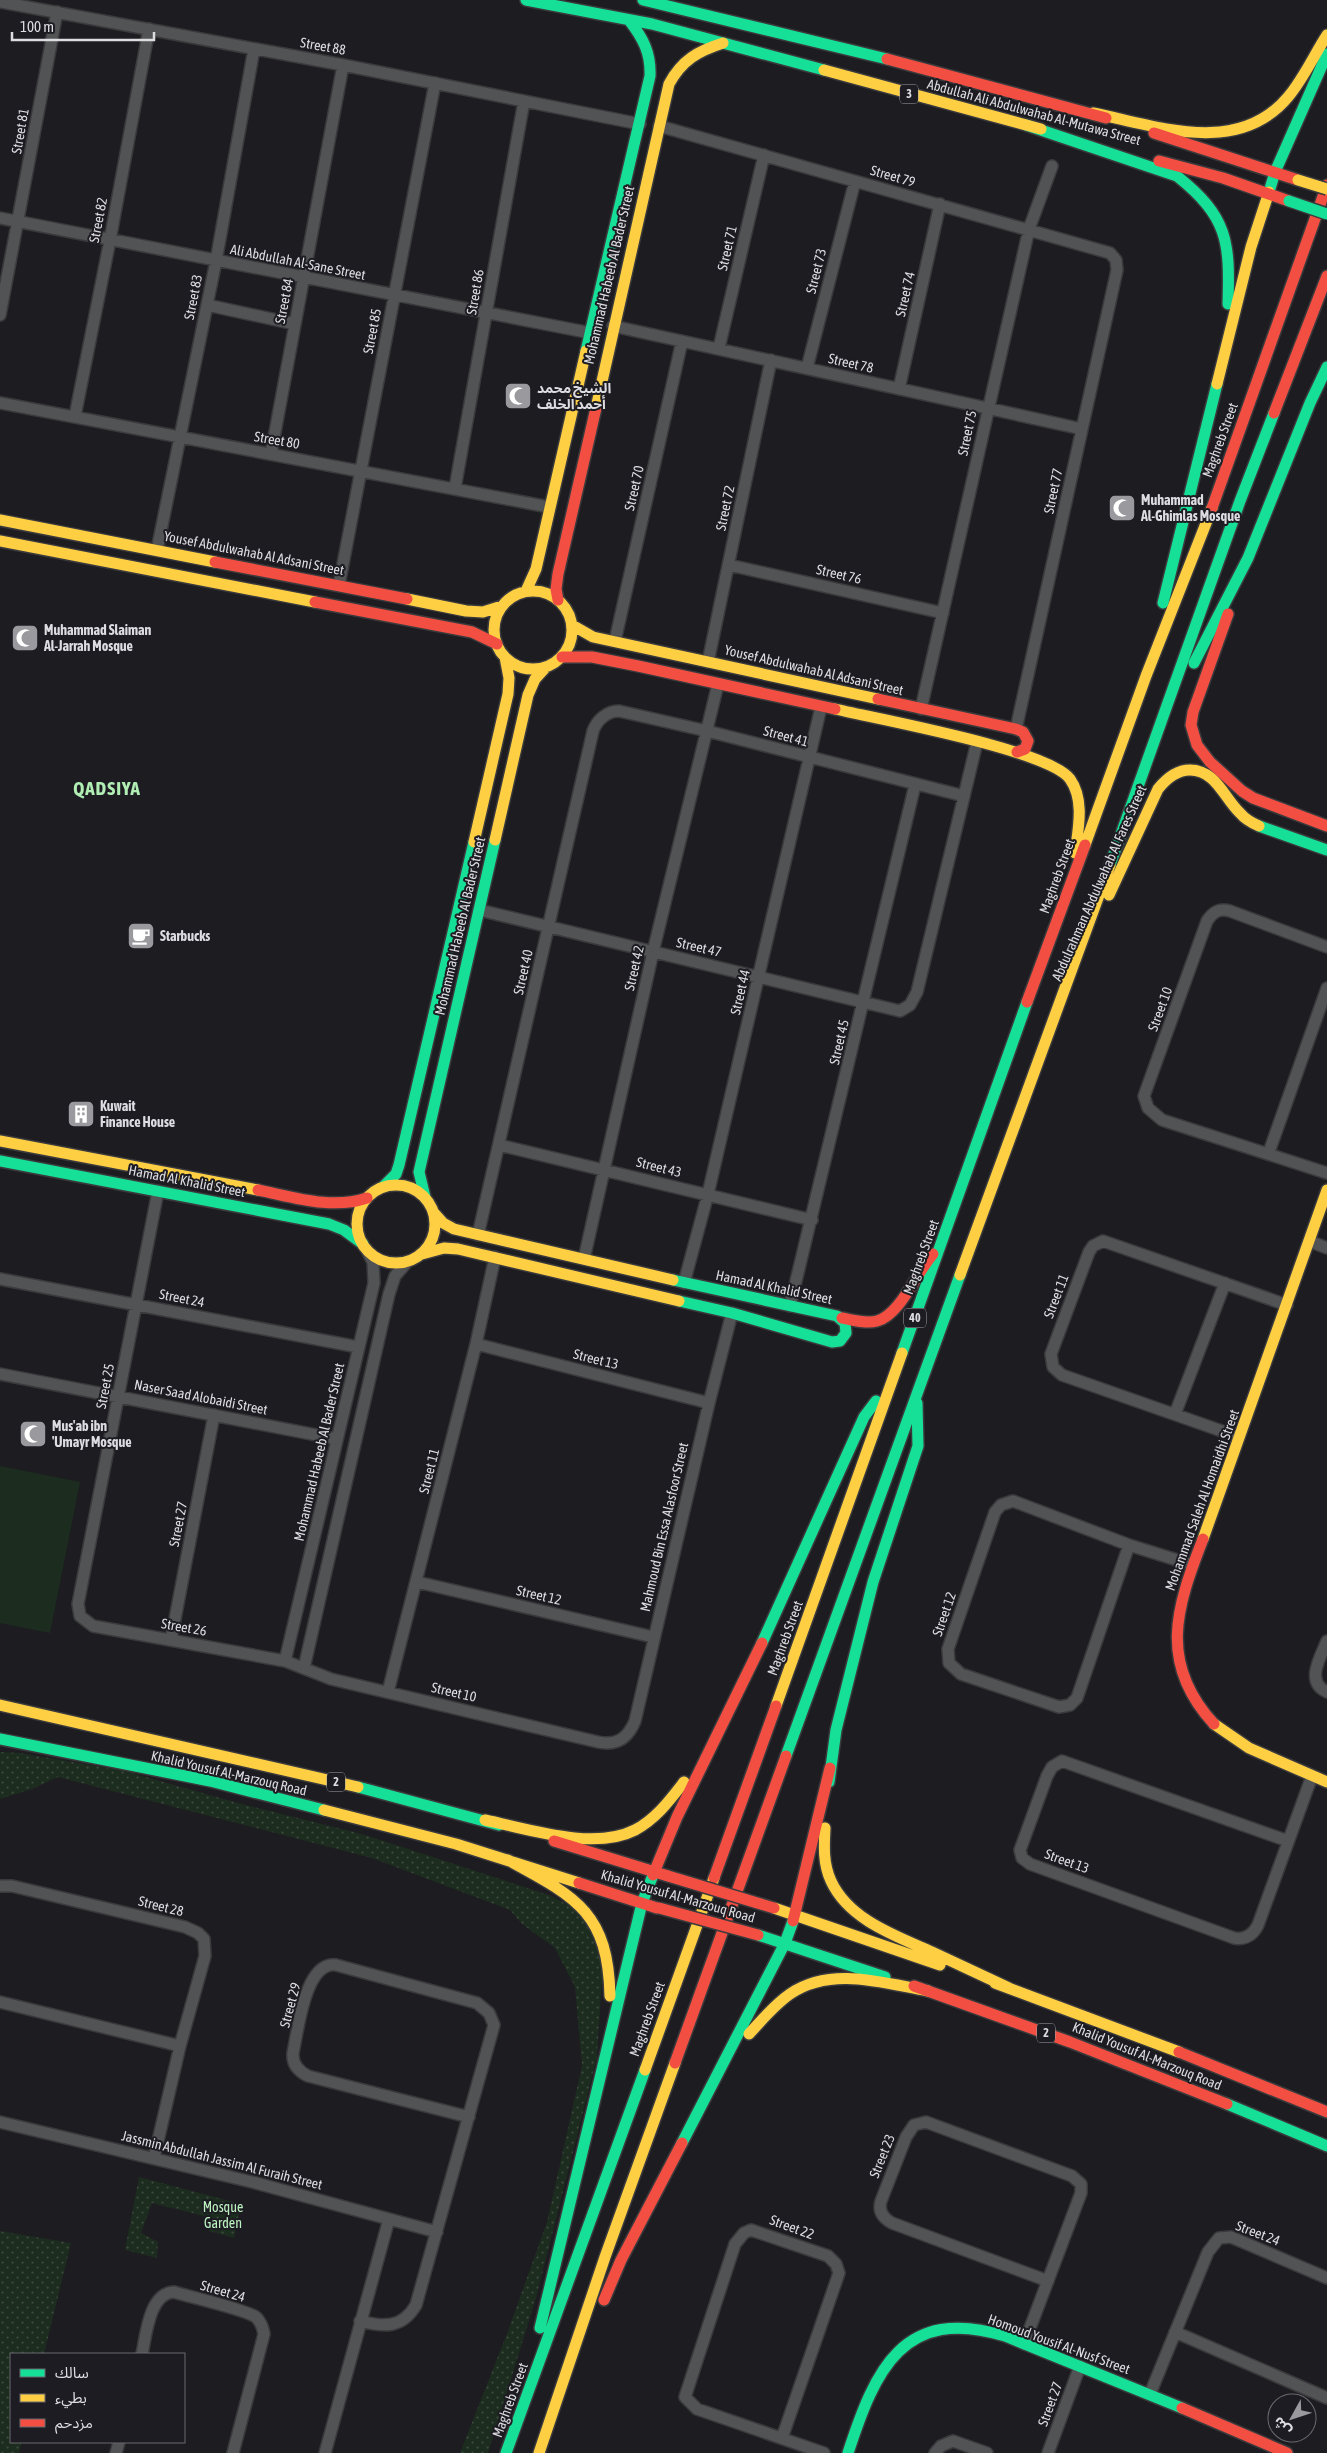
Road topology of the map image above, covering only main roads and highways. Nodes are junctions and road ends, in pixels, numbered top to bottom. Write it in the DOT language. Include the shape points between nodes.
graph roads {
  1 [pos="526,0"];
  2 [pos="643,0"];
  3 [pos="629,20"];
  4 [pos="1327,35"];
  5 [pos="723,43"];
  6 [pos="1327,54"];
  7 [pos="650,76"];
  8 [pos="669,84"];
  9 [pos="1093,113"];
  10 [pos="1026,125"];
  11 [pos="1275,172"];
  12 [pos="1327,185"];
  13 [pos="1327,189"];
  14 [pos="624,193"];
  15 [pos="1268,193"];
  16 [pos="641,199"];
  17 [pos="1327,214"];
  18 [pos="618,222"];
  19 [pos="635,227"];
  20 [pos="1327,276"];
  21 [pos="1227,347"];
  22 [pos="1326,370"];
  23 [pos="572,409"];
  24 [pos="594,412"];
  25 [pos="566,433"];
  26 [pos="587,442"];
  27 [pos="0,520"];
  28 [pos="42,528"];
  29 [pos="71,534"];
  30 [pos="0,541"];
  31 [pos="38,549"];
  32 [pos="69,554"];
  33 [pos="1248,558"];
  34 [pos="526,591"];
  35 [pos="558,600"];
  36 [pos="502,606"];
  37 [pos="477,612"];
  38 [pos="572,625"];
  39 [pos="472,632"];
  40 [pos="497,644"];
  41 [pos="505,657"];
  42 [pos="562,657"];
  43 [pos="546,667"];
  44 [pos="766,675"];
  45 [pos="1146,676"];
  46 [pos="791,680"];
  47 [pos="509,687"];
  48 [pos="759,693"];
  49 [pos="528,695"];
  50 [pos="790,700"];
  51 [pos="1158,732"];
  52 [pos="1017,752"];
  53 [pos="488,781"];
  54 [pos="507,785"];
  55 [pos="1262,802"];
  56 [pos="483,804"];
  57 [pos="502,810"];
  58 [pos="1256,824"];
  59 [pos="1327,826"];
  60 [pos="1327,850"];
  61 [pos="1072,878"];
  62 [pos="1058,1012"];
  63 [pos="432,1018"];
  64 [pos="452,1026"];
  65 [pos="426,1046"];
  66 [pos="446,1054"];
  67 [pos="0,1141"];
  68 [pos="47,1150"];
  69 [pos="403,1152"];
  70 [pos="70,1154"];
  71 [pos="422,1157"];
  72 [pos="0,1161"];
  73 [pos="43,1169"];
  74 [pos="66,1173"];
  75 [pos="384,1186"];
  76 [pos="1327,1190"];
  77 [pos="424,1197"];
  78 [pos="367,1198"];
  79 [pos="333,1204"];
  80 [pos="434,1213"];
  81 [pos="329,1224"];
  82 [pos="365,1247"];
  83 [pos="941,1248"];
  84 [pos="422,1254"];
  85 [pos="623,1268"];
  86 [pos="649,1275"];
  87 [pos="618,1286"];
  88 [pos="645,1292"];
  89 [pos="842,1318"];
  90 [pos="890,1385"];
  91 [pos="916,1398"];
  92 [pos="0,1705"];
  93 [pos="715,1736"];
  94 [pos="0,1739"];
  95 [pos="830,1768"];
  96 [pos="1327,1782"];
  97 [pos="485,1820"];
  98 [pos="508,1860"];
  99 [pos="655,1871"];
  100 [pos="642,1903"];
  101 [pos="795,1916"];
  102 [pos="785,1943"];
  103 [pos="1009,1988"];
  104 [pos="928,1991"];
  105 [pos="606,2048"];
  106 [pos="721,2070"];
  107 [pos="1327,2112"];
  108 [pos="1327,2146"];
  109 [pos="524,2404"];
  110 [pos="549,2427"];
  111 [pos="1262,2448"];
  112 [pos="506,2453"];
  113 [pos="539,2453"];
  114 [pos="848,2453"];
  115 [pos="1287,2453"];
  1 -- 3 [label="main road, Abdullah Ali Abdulwahab Al-Mutawa Street / 3"];
  2 -- 9 [label="main road, Abdullah Ali Abdulwahab Al-Mutawa Street / 3" via="917,66"];
  3 -- 5 [label="main road, Abdullah Ali Abdulwahab Al-Mutawa Street / 3"];
  3 -- 7 [label="main road, Mohammad Habeeb Al Bader Street" via="646,42 651,58"];
  4 -- 9 [label="main road" via="1288,96 1267,115 1246,126 1223,133 1195,132"];
  5 -- 8 [label="main road, Mohammad Habeeb Al Bader Street" via="685,59"];
  5 -- 10 [label="main road, Abdullah Ali Abdulwahab Al-Mutawa Street / 3"];
  6 -- 11 [label="main road"];
  7 -- 8 [label="main road" via="658,72 666,76"];
  7 -- 14 [label="main road, Mohammad Habeeb Al Bader Street"];
  8 -- 16 [label="main road, Mohammad Habeeb Al Bader Street"];
  9 -- 11 [label="main road, Abdullah Ali Abdulwahab Al-Mutawa Street / 3"];
  10 -- 15 [label="main road, Abdullah Ali Abdulwahab Al-Mutawa Street / 3"];
  10 -- 21 [label="main road" via="1177,176 1196,189 1224,228 1229,247"];
  11 -- 13 [label="main road, Abdullah Ali Abdulwahab Al-Mutawa Street / 3, bridge"];
  11 -- 15 [label="main road"];
  12 -- 45 [label="main road, Maghreb Street / 40" via="1215,498"];
  14 -- 16 [label="main road" via="627,200"];
  14 -- 18 [label="main road, Mohammad Habeeb Al Bader Street"];
  15 -- 17 [label="main road, Abdullah Ali Abdulwahab Al-Mutawa Street / 3, bridge"];
  15 -- 21 [label="main road" via="1251,247"];
  16 -- 19 [label="main road, Mohammad Habeeb Al Bader Street"];
  18 -- 19 [label="main road" via="624,221"];
  18 -- 23 [label="main road, Mohammad Habeeb Al Bader Street"];
  19 -- 24 [label="main road, Mohammad Habeeb Al Bader Street"];
  20 -- 51 [label="main road, 40" via="1240,501"];
  21 -- 45 [label="main road" via="1183,515"];
  22 -- 33 [label="main road"];
  23 -- 24 [label="main road" via="579,413"];
  23 -- 25 [label="main road, Mohammad Habeeb Al Bader Street"];
  24 -- 26 [label="main road, Mohammad Habeeb Al Bader Street"];
  25 -- 26 [label="main road" via="575,430 584,434"];
  25 -- 34 [label="main road, Mohammad Habeeb Al Bader Street" via="535,573"];
  26 -- 35 [label="main road, Mohammad Habeeb Al Bader Street" via="556,580"];
  27 -- 28 [label="main road, Yousef Abdulwahab Al Adsani Street"];
  28 -- 29 [label="main road, Yousef Abdulwahab Al Adsani Street"];
  28 -- 31 [label="main road" via="48,540"];
  29 -- 32 [label="main road" via="65,544"];
  29 -- 37 [label="main road, Yousef Abdulwahab Al Adsani Street"];
  30 -- 31 [label="main road"];
  31 -- 32 [label="main road"];
  32 -- 39 [label="main road"];
  33 -- 51 [label="main road"];
  33 -- 55 [label="main road" via="1191,725 1197,745 1205,757 1242,791"];
  34 -- 35 [label="main road" via="546,593"];
  34 -- 36 [label="main road" via="510,598"];
  35 -- 38 [label="main road" via="568,611"];
  36 -- 37 [label="main road, Yousef Abdulwahab Al Adsani Street"];
  36 -- 40 [label="main road" via="494,625"];
  37 -- 39 [label="main road" via="481,624"];
  38 -- 42 [label="main road" via="572,639"];
  38 -- 44 [label="main road, Yousef Abdulwahab Al Adsani Street" via="585,634"];
  39 -- 40 [label="main road"];
  40 -- 41 [label="main road"];
  41 -- 43 [label="main road" via="524,668"];
  41 -- 47 [label="main road, Mohammad Habeeb Al Bader Street"];
  42 -- 43 [label="main road"];
  42 -- 48 [label="main road" via="596,658"];
  43 -- 49 [label="main road, Mohammad Habeeb Al Bader Street" via="535,679"];
  44 -- 46 [label="main road, Yousef Abdulwahab Al Adsani Street"];
  44 -- 48 [label="main road" via="769,687"];
  45 -- 61 [label="main road, Maghreb Street / 40"];
  46 -- 50 [label="main road" via="784,689"];
  46 -- 52 [label="main road, Yousef Abdulwahab Al Adsani Street" via="1016,729 1023,732 1028,741 1025,749"];
  47 -- 49 [label="main road" via="520,685"];
  47 -- 53 [label="main road, Mohammad Habeeb Al Bader Street"];
  48 -- 50 [label="main road"];
  49 -- 54 [label="main road, Mohammad Habeeb Al Bader Street"];
  50 -- 52 [label="main road"];
  51 -- 62 [label="main road, 40"];
  52 -- 61 [label="main road" via="1054,764 1073,783 1079,818"];
  53 -- 54 [label="main road" via="500,787"];
  53 -- 56 [label="main road, Mohammad Habeeb Al Bader Street"];
  54 -- 57 [label="main road, Mohammad Habeeb Al Bader Street"];
  55 -- 58 [label="main road" via="1254,805 1250,812"];
  55 -- 59 [label="main road"];
  56 -- 57 [label="main road" via="490,801 498,803"];
  56 -- 63 [label="main road, Mohammad Habeeb Al Bader Street"];
  57 -- 64 [label="main road, Mohammad Habeeb Al Bader Street"];
  58 -- 60 [label="main road, Abdulrahman Abdulwahab Al Fares Street"];
  58 -- 62 [label="main road, Abdulrahman Abdulwahab Al Fares Street" via="1242,815 1207,773 1191,769 1166,778 1150,804"];
  61 -- 83 [label="main road, Maghreb Street / 40"];
  62 -- 91 [label="main road, 40"];
  63 -- 64 [label="main road" via="444,1028"];
  63 -- 65 [label="main road, Mohammad Habeeb Al Bader Street"];
  64 -- 66 [label="main road, Mohammad Habeeb Al Bader Street"];
  65 -- 66 [label="main road" via="434,1043 442,1046"];
  65 -- 69 [label="main road, Mohammad Habeeb Al Bader Street"];
  66 -- 71 [label="main road, Mohammad Habeeb Al Bader Street"];
  67 -- 68 [label="main road, Hamad Al Khalid Street"];
  68 -- 70 [label="main road, Hamad Al Khalid Street"];
  68 -- 73 [label="main road" via="51,1157 49,1165"];
  69 -- 71 [label="main road" via="415,1160"];
  69 -- 75 [label="main road, Mohammad Habeeb Al Bader Street" via="396,1174"];
  70 -- 74 [label="main road" via="63,1159 61,1167"];
  70 -- 79 [label="main road, Hamad Al Khalid Street"];
  71 -- 77 [label="main road, Mohammad Habeeb Al Bader Street" via="419,1176"];
  72 -- 73 [label="main road, Hamad Al Khalid Street"];
  73 -- 74 [label="main road, Hamad Al Khalid Street"];
  74 -- 81 [label="main road, Hamad Al Khalid Street"];
  75 -- 77 [label="main road" via="406,1186"];
  75 -- 78 [label="main road"];
  76 -- 96 [label="main road, Mohammad Saleh Al Homaidhi Street" via="1193,1565 1176,1627 1178,1661 1189,1692 1216,1727 1234,1741"];
  77 -- 80 [label="main road"];
  78 -- 79 [label="main road, Hamad Al Khalid Street" via="350,1204"];
  78 -- 82 [label="main road" via="357,1221"];
  79 -- 81 [label="main road" via="338,1215"];
  80 -- 84 [label="main road" via="433,1238"];
  80 -- 85 [label="main road, Hamad Al Khalid Street" via="449,1227"];
  81 -- 82 [label="main road, Hamad Al Khalid Street" via="344,1230"];
  82 -- 84 [label="main road" via="386,1261 408,1261"];
  83 -- 89 [label="main road" via="918,1271 890,1317 869,1322"];
  83 -- 90 [label="main road, Maghreb Street / 40"];
  84 -- 87 [label="main road, Hamad Al Khalid Street" via="448,1248"];
  85 -- 86 [label="main road, Hamad Al Khalid Street"];
  85 -- 87 [label="main road" via="627,1277"];
  86 -- 88 [label="main road" via="641,1284"];
  86 -- 89 [label="main road, Hamad Al Khalid Street"];
  87 -- 88 [label="main road, Hamad Al Khalid Street"];
  88 -- 89 [label="main road, Hamad Al Khalid Street" via="836,1343 846,1334"];
  90 -- 93 [label="main road" via="864,1417 774,1618"];
  90 -- 109 [label="main road, Maghreb Street / 40"];
  91 -- 95 [label="main road" via="918,1446 873,1582 836,1730"];
  91 -- 110 [label="main road, 40" via="605,2257"];
  92 -- 97 [label="main road, Khalid Yousuf Al-Marzouq Road / 2" via="186,1746"];
  93 -- 97 [label="main road" via="659,1812 625,1834 578,1837"];
  93 -- 99 [label="main road"];
  94 -- 98 [label="main road, Khalid Yousuf Al-Marzouq Road / 2" via="210,1781"];
  95 -- 101 [label="main road"];
  95 -- 103 [label="main road" via="824,1856 829,1877 839,1895 880,1928"];
  97 -- 99 [label="main road, Khalid Yousuf Al-Marzouq Road / 2"];
  98 -- 100 [label="main road, Khalid Yousuf Al-Marzouq Road / 2"];
  98 -- 105 [label="main road" via="578,1904 599,1928 608,1951 611,1974"];
  99 -- 100 [label="main road"];
  99 -- 101 [label="main road, Khalid Yousuf Al-Marzouq Road / 2, bridge"];
  100 -- 102 [label="main road, Khalid Yousuf Al-Marzouq Road / 2, bridge"];
  100 -- 105 [label="main road"];
  101 -- 102 [label="main road"];
  101 -- 103 [label="main road, Khalid Yousuf Al-Marzouq Road / 2"];
  102 -- 104 [label="main road, Khalid Yousuf Al-Marzouq Road / 2"];
  102 -- 106 [label="main road"];
  103 -- 107 [label="main road, Khalid Yousuf Al-Marzouq Road / 2" via="1139,2036"];
  104 -- 106 [label="main road" via="849,1978 810,1982 778,2002"];
  104 -- 108 [label="main road, Khalid Yousuf Al-Marzouq Road / 2" via="1155,2074"];
  105 -- 109 [label="main road" via="546,2297"];
  106 -- 110 [label="main road" via="621,2260"];
  109 -- 112 [label="main road, Maghreb Street / 40"];
  110 -- 113 [label="main road, 40"];
  111 -- 114 [label="main road, Homoud Yousif Al-Nusf Street" via="1150,2394 991,2332 962,2327 939,2330 912,2341 897,2352 874,2384"];
  111 -- 115 [label="main road, Homoud Yousif Al-Nusf Street"];
}
